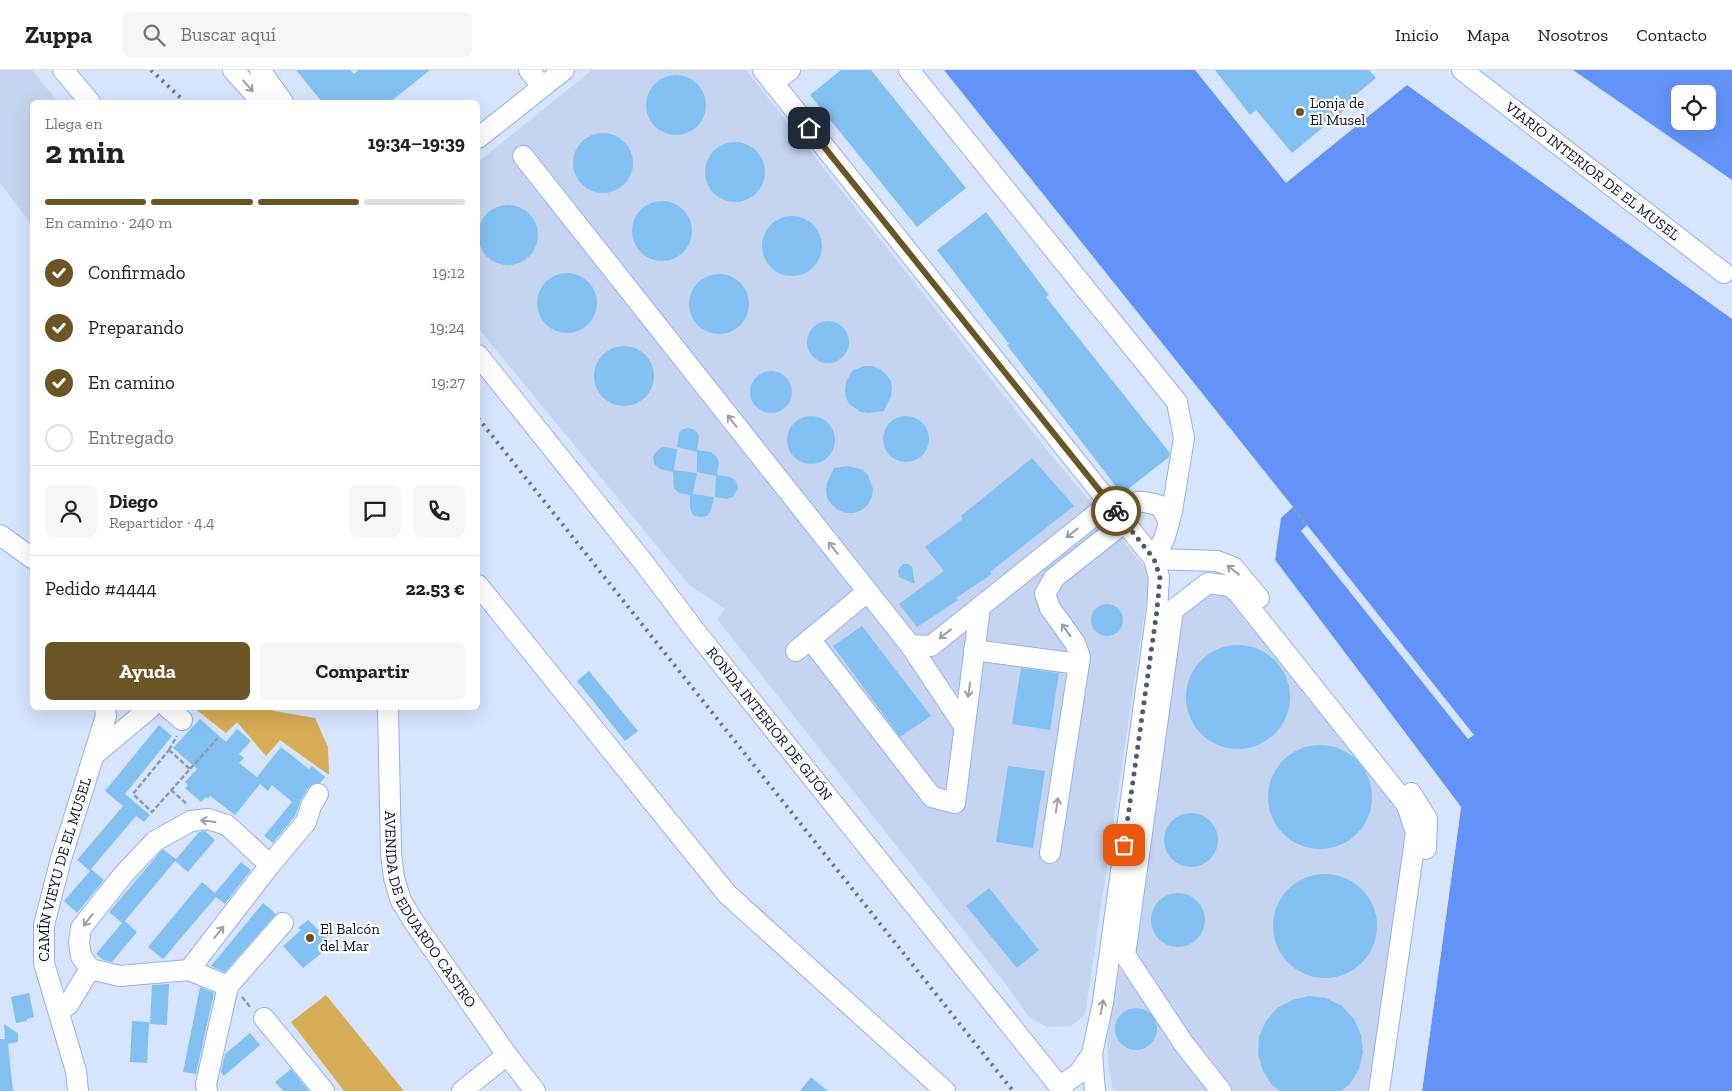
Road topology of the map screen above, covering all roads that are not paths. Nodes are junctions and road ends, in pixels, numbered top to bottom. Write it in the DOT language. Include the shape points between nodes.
graph roads {
  1 [pos="63,70"];
  2 [pos="233,70"];
  3 [pos="260,70"];
  4 [pos="529,70"];
  5 [pos="564,70"];
  6 [pos="790,70"];
  7 [pos="909,70"];
  8 [pos="1462,70"];
  9 [pos="768,76"];
  10 [pos="542,87"];
  11 [pos="88,100"];
  12 [pos="260,100"];
  13 [pos="282,100"];
  14 [pos="480,136"];
  15 [pos="522,156"];
  16 [pos="1724,272"];
  17 [pos="480,358"];
  18 [pos="1117,512"];
  19 [pos="1169,523"];
  20 [pos="0,535"];
  21 [pos="30,557"];
  22 [pos="1154,559"];
  23 [pos="1026,570"];
  24 [pos="480,587"];
  25 [pos="867,592"];
  26 [pos="1045,594"];
  27 [pos="980,607"];
  28 [pos="910,645"];
  29 [pos="974,650"];
  30 [pos="1079,664"];
  31 [pos="105,710"];
  32 [pos="148,710"];
  33 [pos="388,710"];
  34 [pos="964,726"];
  35 [pos="94,755"];
  36 [pos="318,794"];
  37 [pos="1050,853"];
  38 [pos="270,866"];
  39 [pos="283,922"];
  40 [pos="90,969"];
  41 [pos="188,970"];
  42 [pos="228,986"];
  43 [pos="59,1012"];
  44 [pos="264,1018"];
  45 [pos="1092,1054"];
  46 [pos="507,1055"];
  47 [pos="1062,1089"];
  48 [pos="78,1091"];
  49 [pos="207,1091"];
  50 [pos="324,1091"];
  51 [pos="462,1091"];
  52 [pos="535,1091"];
  53 [pos="945,1091"];
  54 [pos="1095,1091"];
  55 [pos="1221,1091"];
  56 [pos="1379,1091"];
  57 [pos="1391,1091"];
  1 -- 11 [label="street"];
  2 -- 12 [label="street, one-way"];
  3 -- 13 [label="street"];
  4 -- 10 [label="street"];
  5 -- 10 [label="street"];
  6 -- 9 [label="street"];
  7 -- 19 [label="street" via="1177,402 1184,438"];
  8 -- 16 [label="street, VIARIO INTERIOR DE EL MUSEL"];
  9 -- 18 [label="street"];
  10 -- 14 [label="street"];
  25 -- 15 [label="street, one-way"];
  17 -- 47 [label="street, RONDA INTERIOR DE GIJÓN"];
  18 -- 19 [label="street" via="1142,500 1161,506"];
  18 -- 22 [label="street"];
  18 -- 23 [label="street, one-way"];
  18 -- 26 [label="street" via="1054,578"];
  19 -- 22 [label="street"];
  20 -- 21 [label="street"];
  45 -- 22 [label="street, one-way" via="1103,1002 1157,610 1160,577"];
  57 -- 22 [label="street, one-way" via="1427,842 1427,819 1410,791 1233,567 1217,561"];
  23 -- 26 [label="street"];
  23 -- 27 [label="street"];
  24 -- 53 [label="street" via="727,894"];
  25 -- 28 [label="street"];
  25 -- 34 [label="street" via="803,645 932,796 955,803"];
  30 -- 26 [label="street, one-way" via="1075,643 1050,608"];
  27 -- 28 [label="street, one-way" via="931,646"];
  27 -- 29 [label="street"];
  28 -- 34 [label="street"];
  29 -- 30 [label="street"];
  29 -- 34 [label="street, one-way"];
  37 -- 30 [label="street, one-way"];
  31 -- 35 [label="street, CAMÍN VIEYU DE EL MUSEL"];
  32 -- 35 [label="street"];
  33 -- 46 [label="street, AVENIDA DE EDUARDO CASTRO" via="390,853 401,901"];
  35 -- 43 [label="street, CAMÍN VIEYU DE EL MUSEL" via="44,925 44,963"];
  36 -- 38 [label="street" via="306,822"];
  38 -- 40 [label="street, one-way" via="227,826 208,819 191,821 155,841 81,928 81,956"];
  41 -- 38 [label="street, one-way"];
  39 -- 42 [label="street"];
  40 -- 41 [label="street" via="120,976"];
  40 -- 43 [label="street" via="68,1005"];
  41 -- 42 [label="street"];
  42 -- 49 [label="street"];
  43 -- 48 [label="street, CAMÍN VIEYU DE EL MUSEL" via="76,1071"];
  44 -- 50 [label="street"];
  45 -- 47 [label="street"];
  45 -- 54 [label="street"];
  46 -- 51 [label="street"];
  46 -- 52 [label="street, AVENIDA DE EDUARDO CASTRO"];
  55 -- 56 [label="street" via="1184,1044 1125,956 1173,610 1208,582 1230,586 1238,593 1407,806 1416,833"];
}
